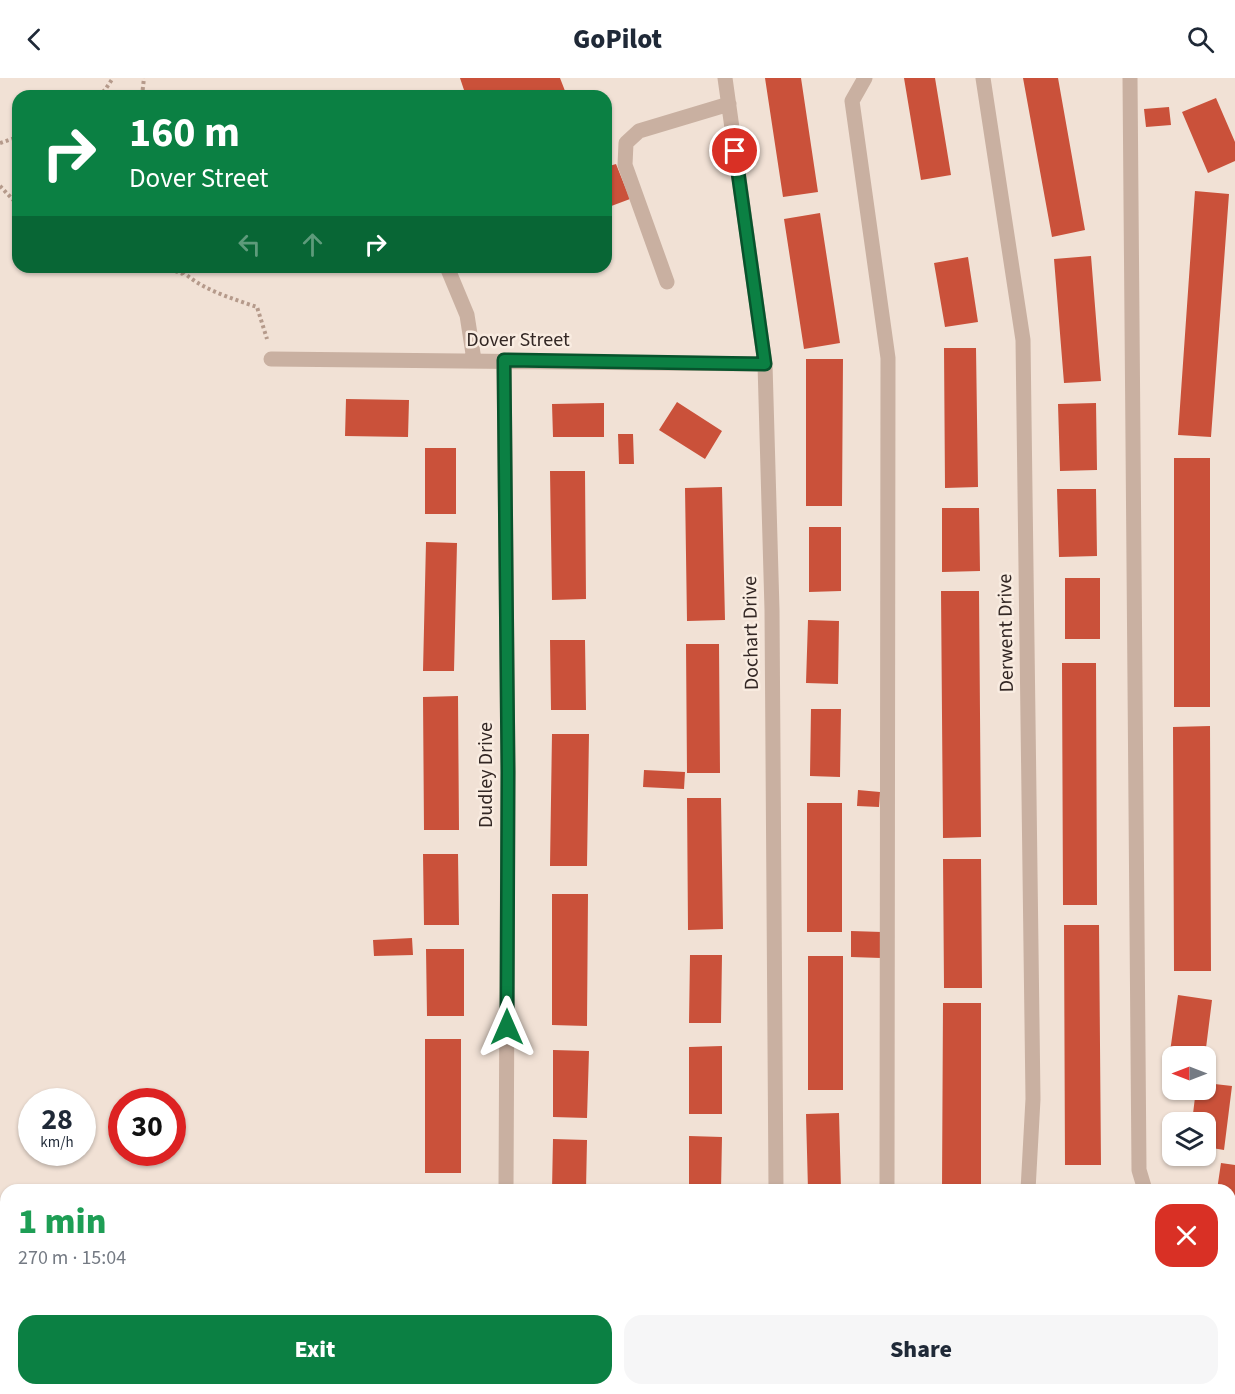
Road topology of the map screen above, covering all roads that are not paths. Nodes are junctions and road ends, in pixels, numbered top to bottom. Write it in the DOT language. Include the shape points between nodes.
graph roads {
  1 [pos="725,78"];
  2 [pos="865,78"];
  3 [pos="983,78"];
  4 [pos="1130,78"];
  5 [pos="729,104"];
  6 [pos="450,273"];
  7 [pos="667,282"];
  8 [pos="271,359"];
  9 [pos="474,360"];
  10 [pos="504,360"];
  11 [pos="765,364"];
  12 [pos="506,1184"];
  13 [pos="776,1184"];
  14 [pos="886,1184"];
  15 [pos="1028,1184"];
  16 [pos="1143,1184"];
  1 -- 5 [label="street, Dochart Drive"];
  2 -- 14 [label="street" via="852,101 888,358"];
  3 -- 15 [label="street, Derwent Drive" via="1023,339 1033,1099"];
  4 -- 16 [label="street" via="1139,1170"];
  5 -- 7 [label="street" via="639,131 626,143 625,165"];
  5 -- 11 [label="street, Dochart Drive"];
  6 -- 9 [label="street" via="467,315"];
  8 -- 9 [label="street, Dover Street"];
  9 -- 10 [label="street, Dover Street"];
  10 -- 11 [label="street, Dover Street"];
  10 -- 12 [label="street, Dudley Drive"];
  11 -- 13 [label="street, Dochart Drive" via="772,610"];
}
